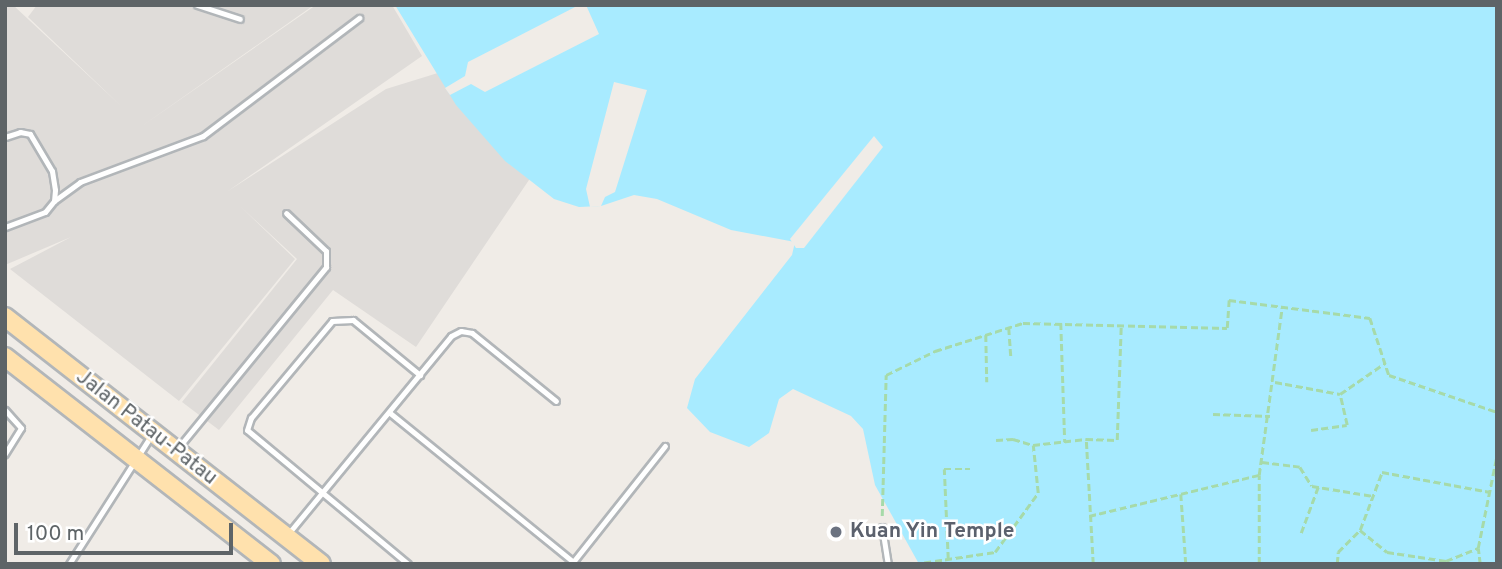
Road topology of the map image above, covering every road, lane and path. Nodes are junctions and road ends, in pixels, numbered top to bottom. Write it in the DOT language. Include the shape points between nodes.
graph roads {
  1 [pos="197,5"];
  2 [pos="359,18"];
  3 [pos="240,19"];
  4 [pos="5,137"];
  5 [pos="54,201"];
  6 [pos="286,213"];
  7 [pos="5,227"];
  8 [pos="1282,307"];
  9 [pos="5,317"];
  10 [pos="1061,323"];
  11 [pos="1121,325"];
  12 [pos="1009,328"];
  13 [pos="986,335"];
  14 [pos="5,357"];
  15 [pos="1011,358"];
  16 [pos="1385,363"];
  17 [pos="420,375"];
  18 [pos="987,382"];
  19 [pos="1275,382"];
  20 [pos="1340,394"];
  21 [pos="556,401"];
  22 [pos="5,410"];
  23 [pos="1497,412"];
  24 [pos="390,413"];
  25 [pos="1213,414"];
  26 [pos="1270,416"];
  27 [pos="1311,430"];
  28 [pos="153,434"];
  29 [pos="1086,439"];
  30 [pos="996,440"];
  31 [pos="1065,442"];
  32 [pos="1033,445"];
  33 [pos="665,446"];
  34 [pos="176,451"];
  35 [pos="5,454"];
  36 [pos="1497,455"];
  37 [pos="134,458"];
  38 [pos="1262,462"];
  39 [pos="970,469"];
  40 [pos="1259,475"];
  41 [pos="1318,486"];
  42 [pos="1490,492"];
  43 [pos="322,493"];
  44 [pos="1181,494"];
  45 [pos="1373,496"];
  46 [pos="1490,502"];
  47 [pos="1497,504"];
  48 [pos="1088,516"];
  49 [pos="882,527"];
  50 [pos="1360,530"];
  51 [pos="1301,533"];
  52 [pos="286,536"];
  53 [pos="1478,548"];
  54 [pos="948,559"];
  55 [pos="1446,562"];
  56 [pos="574,563"];
  57 [pos="69,564"];
  58 [pos="271,564"];
  59 [pos="321,564"];
  60 [pos="408,564"];
  61 [pos="888,564"];
  62 [pos="914,564"];
  63 [pos="1093,564"];
  64 [pos="1186,564"];
  65 [pos="1259,564"];
  66 [pos="1337,564"];
  67 [pos="1480,564"];
  1 -- 3 [label="lane"];
  2 -- 5 [label="lane" via="203,136 80,182"];
  4 -- 5 [label="lane" via="30,134 40,147 52,171"];
  5 -- 7 [label="lane" via="45,212"];
  6 -- 34 [label="lane" via="326,251 327,267"];
  8 -- 11 [label="path" via="1229,300 1227,328"];
  8 -- 16 [label="path" via="1370,318"];
  8 -- 19 [label="path"];
  9 -- 28 [label="main road, Jalan Patau-Patau"];
  10 -- 11 [label="path"];
  10 -- 12 [label="path"];
  10 -- 31 [label="path"];
  11 -- 29 [label="path" via="1117,440"];
  12 -- 13 [label="path"];
  12 -- 15 [label="path"];
  13 -- 18 [label="path"];
  13 -- 49 [label="path" via="886,375"];
  14 -- 37 [label="main road, Jalan Patau-Patau"];
  16 -- 20 [label="path"];
  16 -- 23 [label="path" via="1389,375"];
  17 -- 21 [label="lane" via="461,331 472,334"];
  17 -- 24 [label="lane"];
  17 -- 43 [label="lane" via="353,320 331,321 251,418 247,430"];
  19 -- 20 [label="path"];
  19 -- 26 [label="path"];
  20 -- 27 [label="path" via="1347,425"];
  22 -- 35 [label="lane" via="21,428"];
  24 -- 43 [label="lane"];
  24 -- 56 [label="lane"];
  25 -- 26 [label="path"];
  26 -- 38 [label="path"];
  28 -- 34 [label="main road, Jalan Patau-Patau"];
  28 -- 37 [label="lane"];
  29 -- 31 [label="path"];
  29 -- 48 [label="path"];
  30 -- 32 [label="path"];
  31 -- 32 [label="path"];
  32 -- 54 [label="path" via="1038,494 995,552"];
  33 -- 56 [label="lane"];
  34 -- 52 [label="main road, Jalan Patau-Patau"];
  36 -- 42 [label="path"];
  37 -- 57 [label="lane"];
  37 -- 58 [label="main road, Jalan Patau-Patau"];
  38 -- 40 [label="path"];
  38 -- 41 [label="path" via="1300,467 1312,486"];
  39 -- 54 [label="path" via="944,469"];
  40 -- 44 [label="path"];
  40 -- 65 [label="path"];
  41 -- 45 [label="path"];
  41 -- 51 [label="path"];
  42 -- 45 [label="path" via="1382,472"];
  42 -- 46 [label="path"];
  43 -- 52 [label="lane"];
  43 -- 60 [label="lane"];
  44 -- 48 [label="path"];
  44 -- 64 [label="path"];
  45 -- 50 [label="path"];
  46 -- 47 [label="path"];
  46 -- 53 [label="path"];
  48 -- 63 [label="path"];
  49 -- 61 [label="lane"];
  50 -- 55 [label="path" via="1387,552"];
  50 -- 66 [label="path" via="1338,552"];
  52 -- 59 [label="main road, Jalan Patau-Patau"];
  53 -- 55 [label="path"];
  53 -- 67 [label="path"];
  54 -- 62 [label="path"];
}
